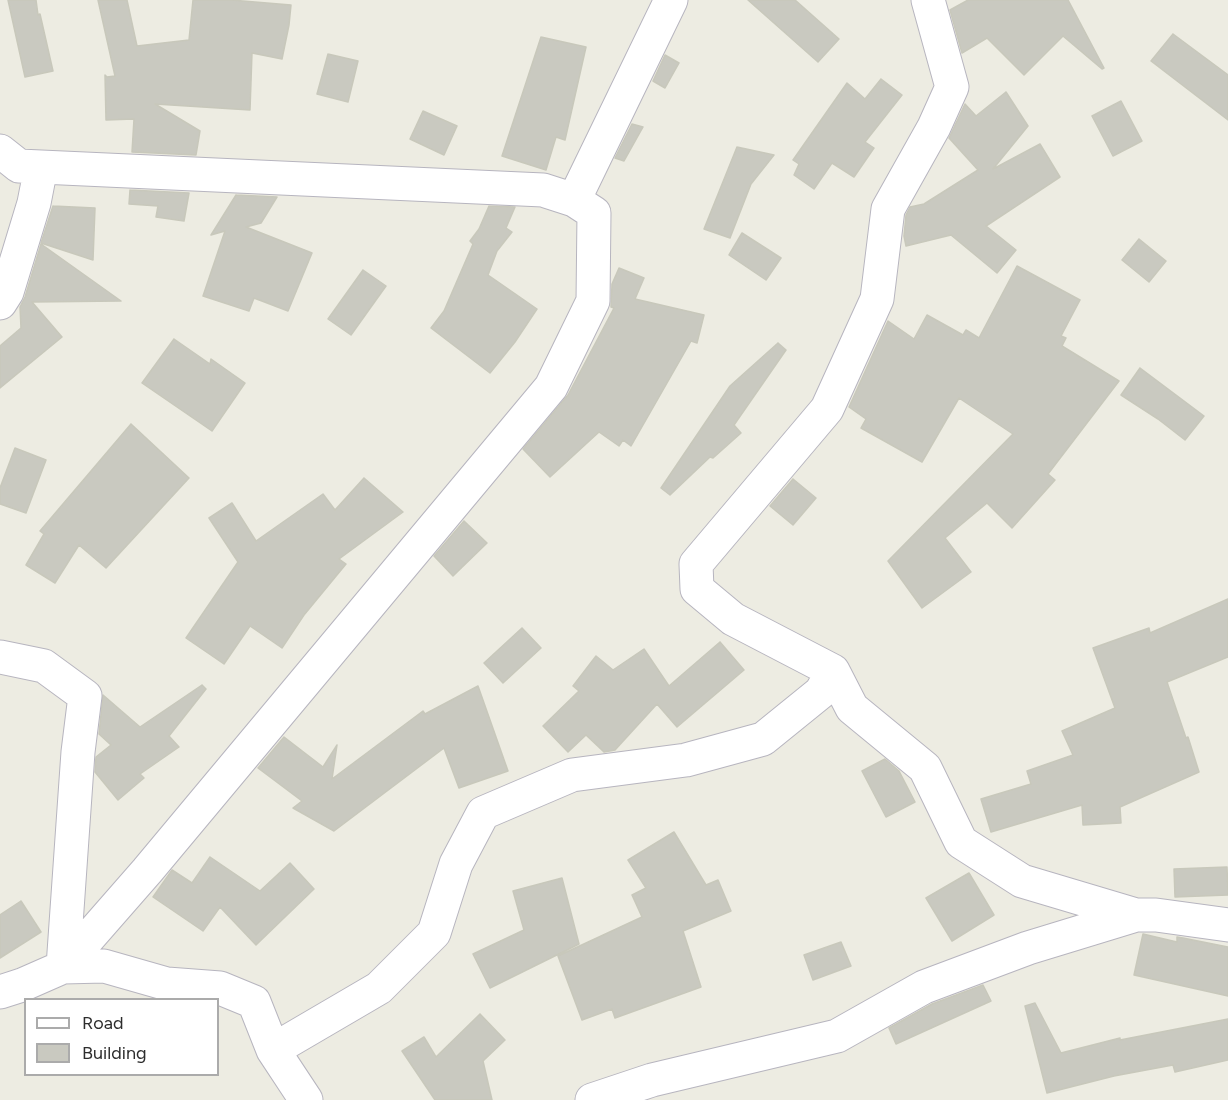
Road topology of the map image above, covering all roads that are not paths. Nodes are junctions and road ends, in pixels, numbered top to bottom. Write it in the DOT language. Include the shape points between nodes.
graph roads {
  1 [pos="671,0"];
  2 [pos="928,0"];
  3 [pos="0,151"];
  4 [pos="41,167"];
  5 [pos="574,200"];
  6 [pos="0,303"];
  7 [pos="0,657"];
  8 [pos="833,672"];
  9 [pos="1137,915"];
  10 [pos="1228,925"];
  11 [pos="63,967"];
  12 [pos="0,992"];
  13 [pos="273,1050"];
  14 [pos="306,1100"];
  15 [pos="592,1100"];
  1 -- 5 [label="street"];
  2 -- 8 [label="street" via="952,87 888,209 877,298 827,409 696,564 697,589 733,618"];
  3 -- 4 [label="street" via="19,166"];
  4 -- 5 [label="street" via="543,190"];
  4 -- 6 [label="street" via="14,270"];
  5 -- 11 [label="street" via="594,213 593,301 551,387"];
  7 -- 11 [label="street" via="44,666 85,696"];
  8 -- 9 [label="street" via="852,708 925,768 961,842 1022,881"];
  8 -- 13 [label="street" via="821,693 764,739 686,760 572,775 483,813 456,864 434,933 379,988"];
  9 -- 10 [label="street"];
  9 -- 15 [label="street" via="1028,948 924,987 837,1036 652,1080"];
  11 -- 12 [label="street"];
  11 -- 13 [label="street" via="104,966 167,984 220,988 254,1002"];
  13 -- 14 [label="street"];
}
